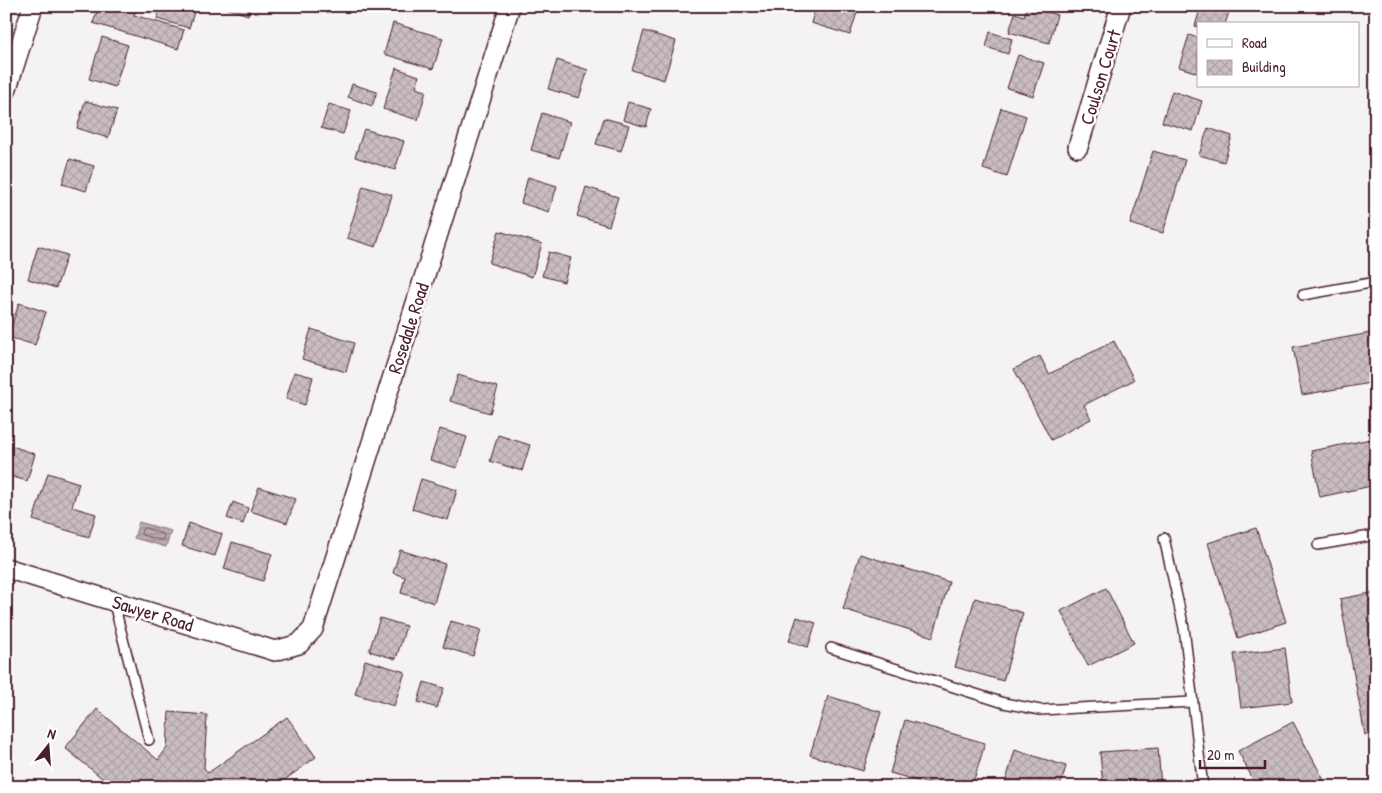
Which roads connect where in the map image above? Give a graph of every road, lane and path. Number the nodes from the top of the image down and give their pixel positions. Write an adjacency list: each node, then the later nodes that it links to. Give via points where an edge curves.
1 (33, 6): 4 (street)
2 (510, 6): 13 (street, Rosedale Road, via 313,629)
3 (1121, 6): 5 (street, Coulson Court)
4 (6, 92)
5 (1078, 147)
6 (1376, 282): 7 (lane)
7 (1303, 295)
8 (1376, 535): 10 (lane)
9 (1164, 538): 15 (lane, via 1184,628)
10 (1318, 545)
11 (6, 568): 12 (street, Sawyer Road)
12 (113, 600): 13 (street, Sawyer Road, via 275,651); 16 (lane)
13 (299, 644)
14 (831, 648): 15 (lane, via 1004,703 1040,710)
15 (1192, 702): 17 (lane)
16 (149, 740)
17 (1203, 787)

